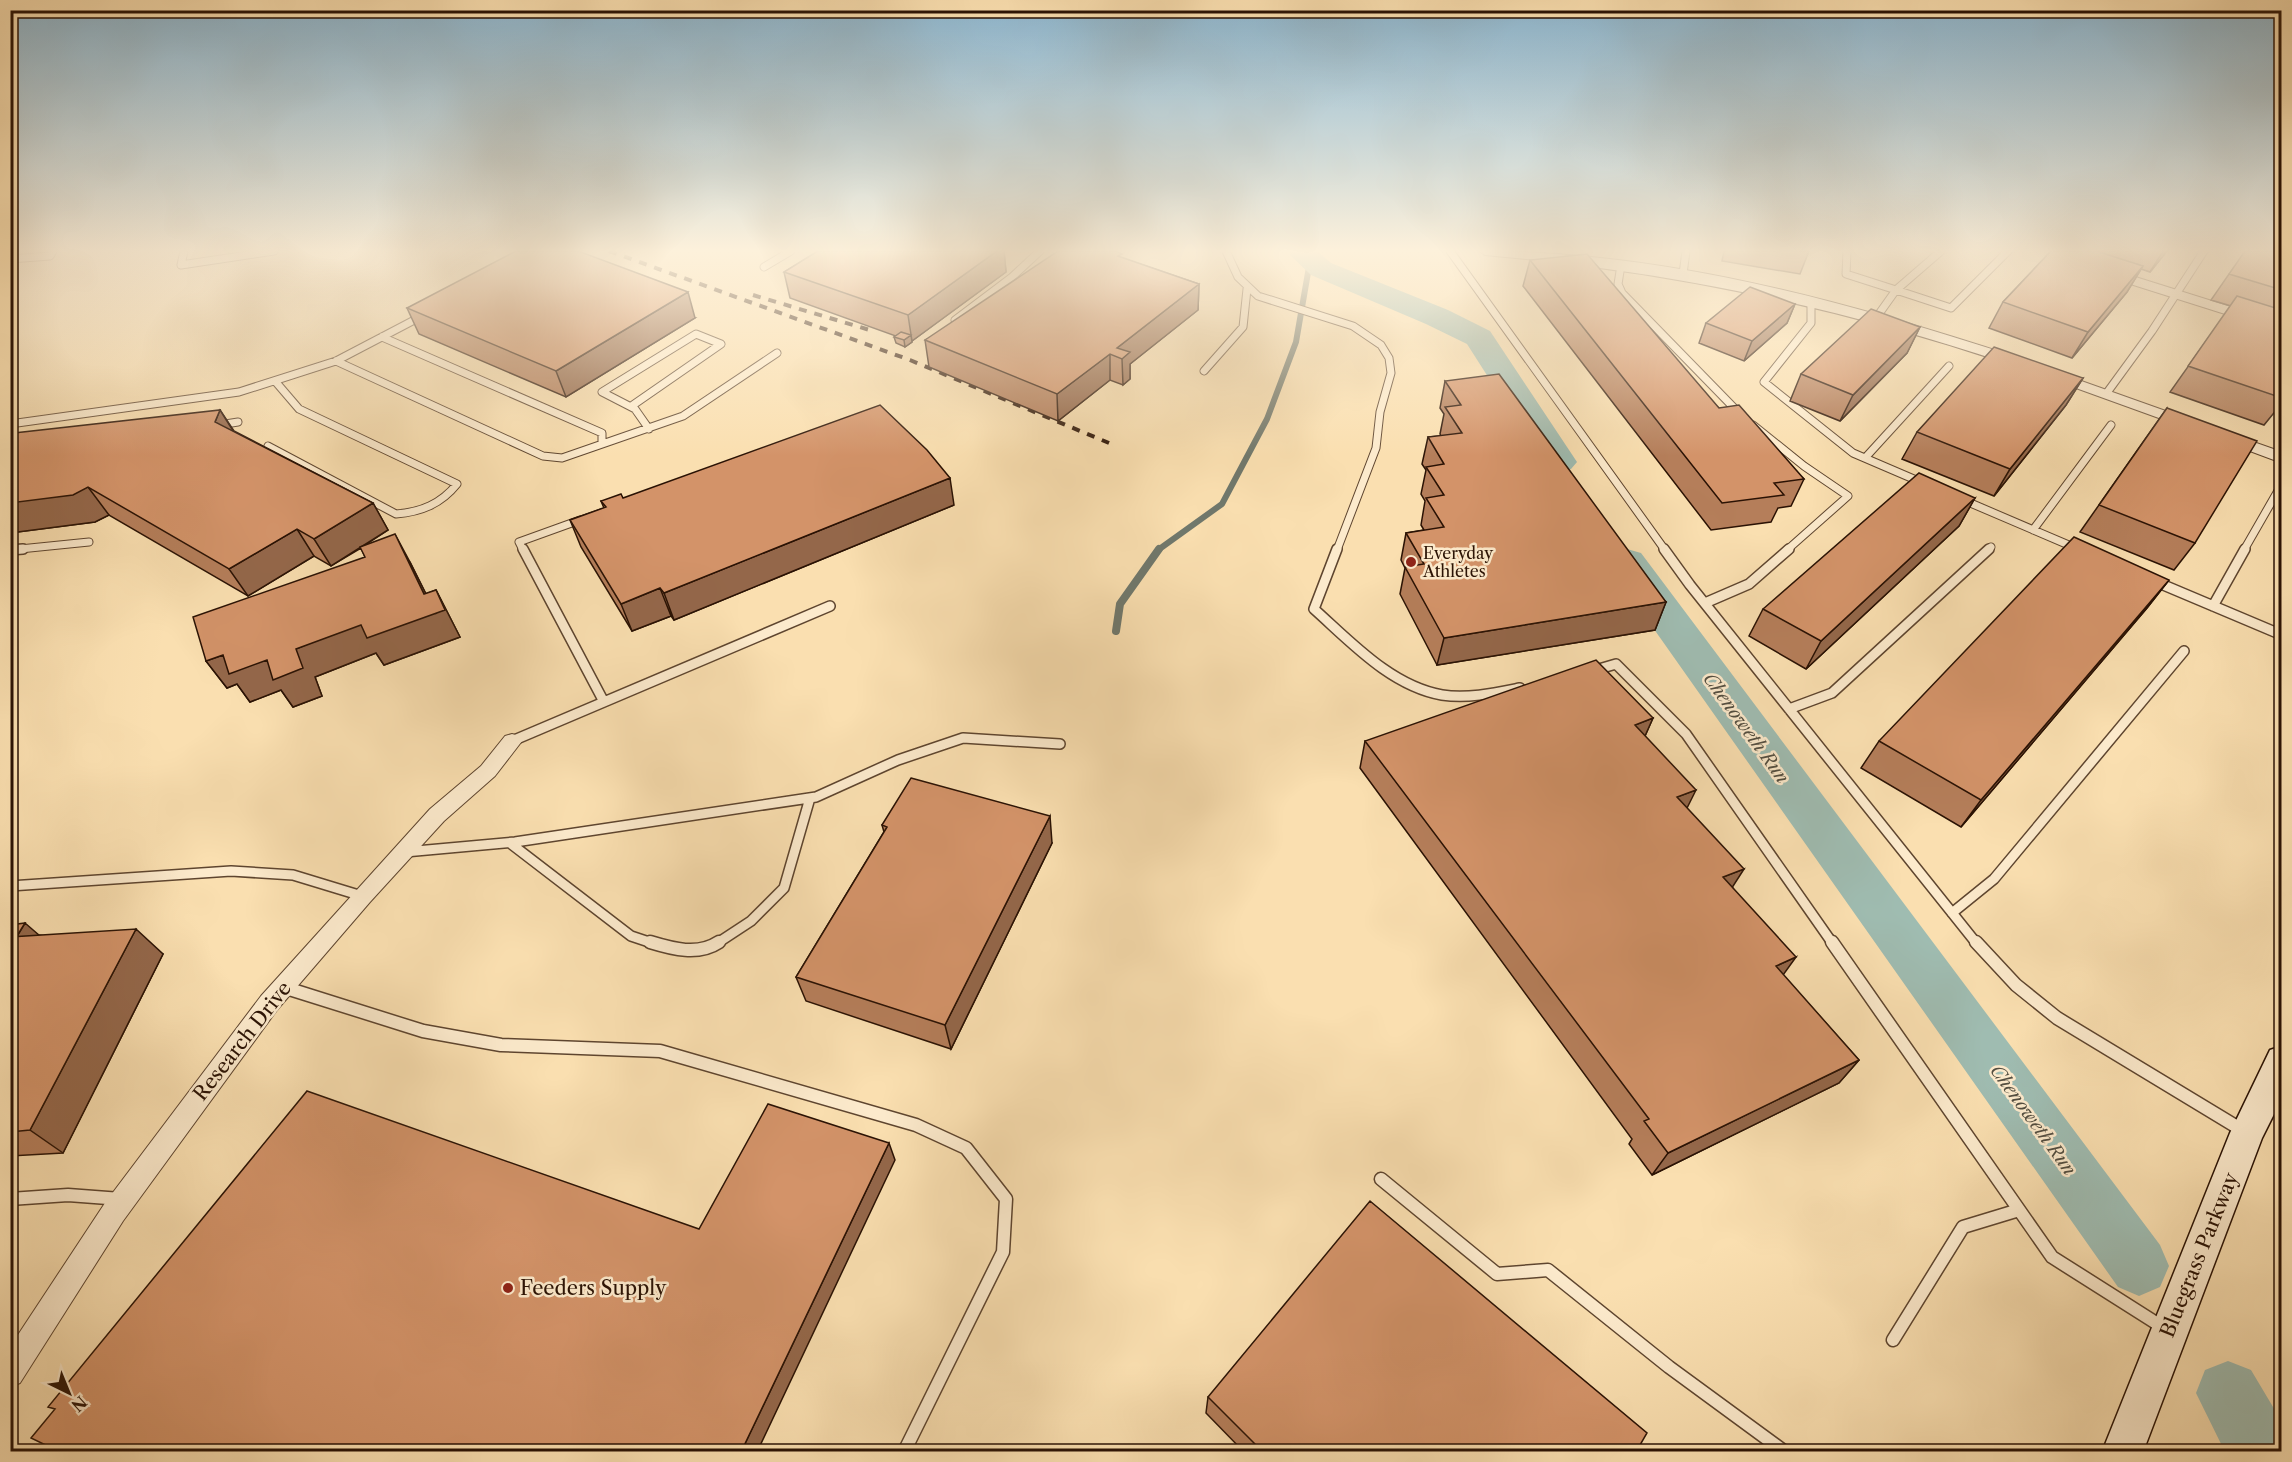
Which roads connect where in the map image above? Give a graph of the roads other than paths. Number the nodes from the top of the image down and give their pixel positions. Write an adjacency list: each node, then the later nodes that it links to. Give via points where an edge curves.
1 (415, 319): 11 (lane)
2 (1244, 319): 15 (lane, via 1243,327)
3 (1331, 319): 44 (lane, via 1353,326 1381,345 1389,358 1391,373 1380,412 1376,448 1314,609 1396,678 1441,695 1492,694)
4 (1499, 319): 38 (lane)
5 (1648, 319): 38 (lane, via 1712,391 1804,466 1848,496 1749,585)
6 (1811, 319): 26 (lane, via 1764,382 1852,453)
7 (1880, 319): 17 (street, via 1956,341)
8 (2159, 319): 17 (lane)
9 (2254, 319): 10 (street)
10 (2282, 328)
11 (382, 337): 13 (lane); 24 (lane, via 602,433)
12 (777, 353): 23 (lane, via 682,416)
13 (336, 361): 16 (lane); 24 (lane, via 543,456 562,458)
14 (1948, 366): 26 (lane)
15 (1204, 370)
16 (275, 381): 20 (lane, via 239,392); 25 (lane, via 299,409 457,484 450,494 418,513 396,514)
17 (2106, 394): 27 (street)
18 (633, 405): 18 (lane, via 662,385 721,344 696,334 602,393); 23 (lane)
19 (237, 422): 21 (lane)
20 (10, 423)
21 (215, 425)
22 (2111, 425): 32 (lane)
23 (649, 429): 24 (lane)
24 (602, 442)
25 (268, 446)
26 (1865, 458): 28 (lane)
27 (2282, 458)
28 (1928, 485)
29 (2279, 489): 40 (lane)
30 (1949, 494): 32 (lane)
31 (586, 518): 45 (lane, via 519,542)
32 (2033, 530): 36 (lane)
33 (89, 542): 35 (lane)
34 (1990, 547): 46 (lane, via 1832,693)
35 (10, 550)
36 (2086, 552)
37 (2149, 579): 40 (lane)
38 (1705, 603): 46 (lane)
39 (830, 606): 45 (lane)
40 (2213, 606): 41 (lane)
41 (2282, 635)
42 (2184, 651): 54 (lane, via 1994,879)
43 (1587, 673): 61 (lane, via 1616,664 1686,734)
44 (1535, 685)
45 (604, 702): 47 (lane)
46 (1789, 708): 54 (lane)
47 (512, 741): 51 (street, Research Drive, via 488,771 437,815)
48 (1060, 744): 49 (lane, via 963,738 898,760)
49 (810, 798): 50 (lane); 50 (lane, via 784,888 751,921 708,949 675,950 630,936)
50 (510, 843): 51 (lane)
51 (402, 853): 53 (street, Research Drive)
52 (10, 886): 53 (lane, via 231,871 293,875)
53 (362, 896): 55 (street, Research Drive)
54 (1952, 913): 57 (lane, via 2016,985 2057,1018)
55 (283, 987): 60 (street, Research Drive); 65 (lane, via 423,1031 490,1043 660,1051 916,1125 966,1148 1006,1199 1003,1252)
56 (2282, 1060): 57 (street, Bluegrass Parkway)
57 (2247, 1133): 62 (street, Bluegrass Parkway)
58 (1381, 1179): 66 (lane, via 1497,1274 1548,1270 1669,1367)
59 (10, 1199): 60 (lane, via 68,1195)
60 (123, 1199): 64 (street, Research Drive)
61 (2019, 1210): 62 (lane, via 2052,1257); 63 (lane, via 1963,1227)
62 (2169, 1331): 67 (street, Bluegrass Parkway)
63 (1893, 1340)
64 (10, 1373)
65 (904, 1452)
66 (1785, 1452)
67 (2122, 1452)

